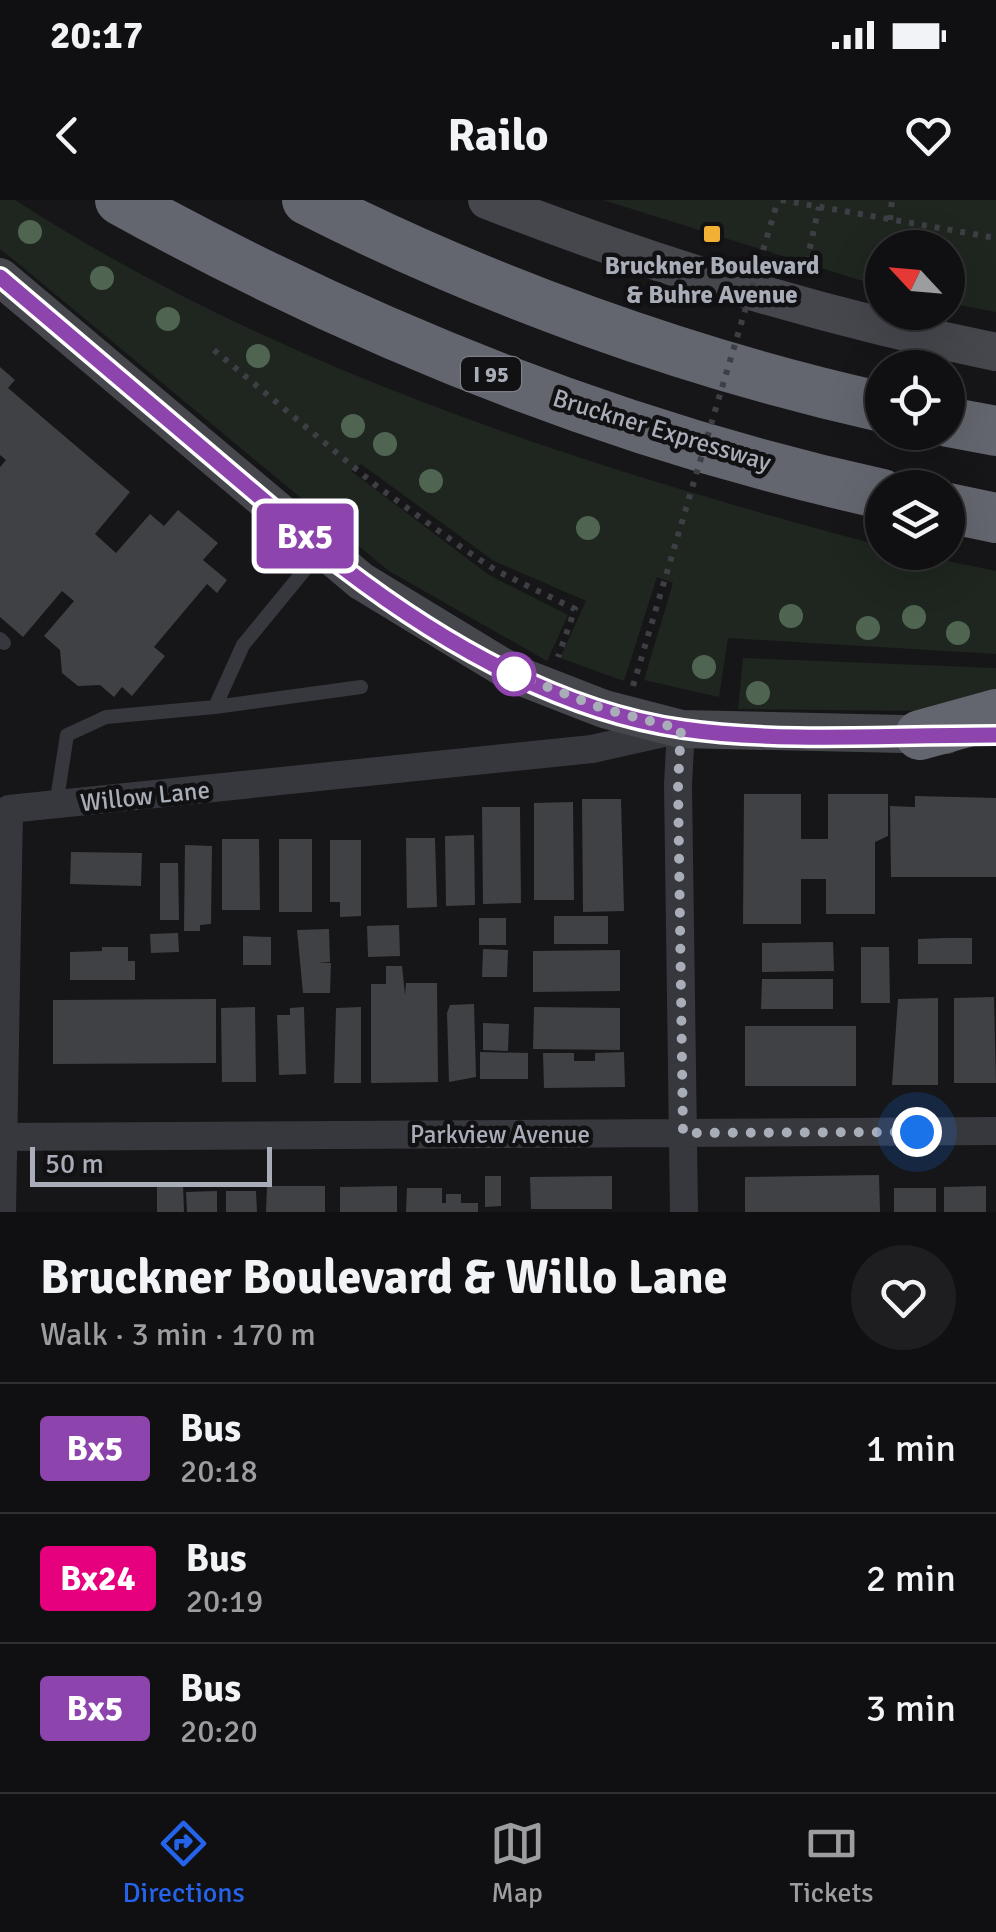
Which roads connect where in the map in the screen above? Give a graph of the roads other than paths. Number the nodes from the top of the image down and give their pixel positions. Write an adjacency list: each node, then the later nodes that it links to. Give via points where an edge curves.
1 (120, 200): 9 (highway, Bruckner Expressway / I 95, via 286,286 492,375 686,441)
2 (307, 200): 6 (highway, via 545,302)
3 (487, 200): 5 (main road, via 621,251 797,304)
4 (2, 283): 12 (main road)
5 (996, 352)
6 (865, 402)
7 (965, 425): 8 (highway)
8 (996, 431)
9 (865, 489)
10 (965, 512): 11 (highway)
11 (996, 518)
12 (322, 550): 14 (lane, via 243,645); 16 (main road, via 400,608 514,674 604,709)
13 (361, 687): 14 (lane)
14 (215, 707): 19 (lane, via 106,717 67,735)
15 (996, 714): 17 (highway)
16 (681, 729): 17 (main road); 19 (street, Willow Lane, via 592,749); 21 (street)
17 (920, 735): 18 (main road)
18 (996, 735)
19 (56, 805): 22 (street, Willow Lane, via 9,808)
20 (996, 1131): 21 (street, Parkview Avenue)
21 (683, 1133): 22 (street, Parkview Avenue); 24 (street)
22 (4, 1137): 23 (street, Willow Lane)
23 (2, 1212)
24 (684, 1212)

